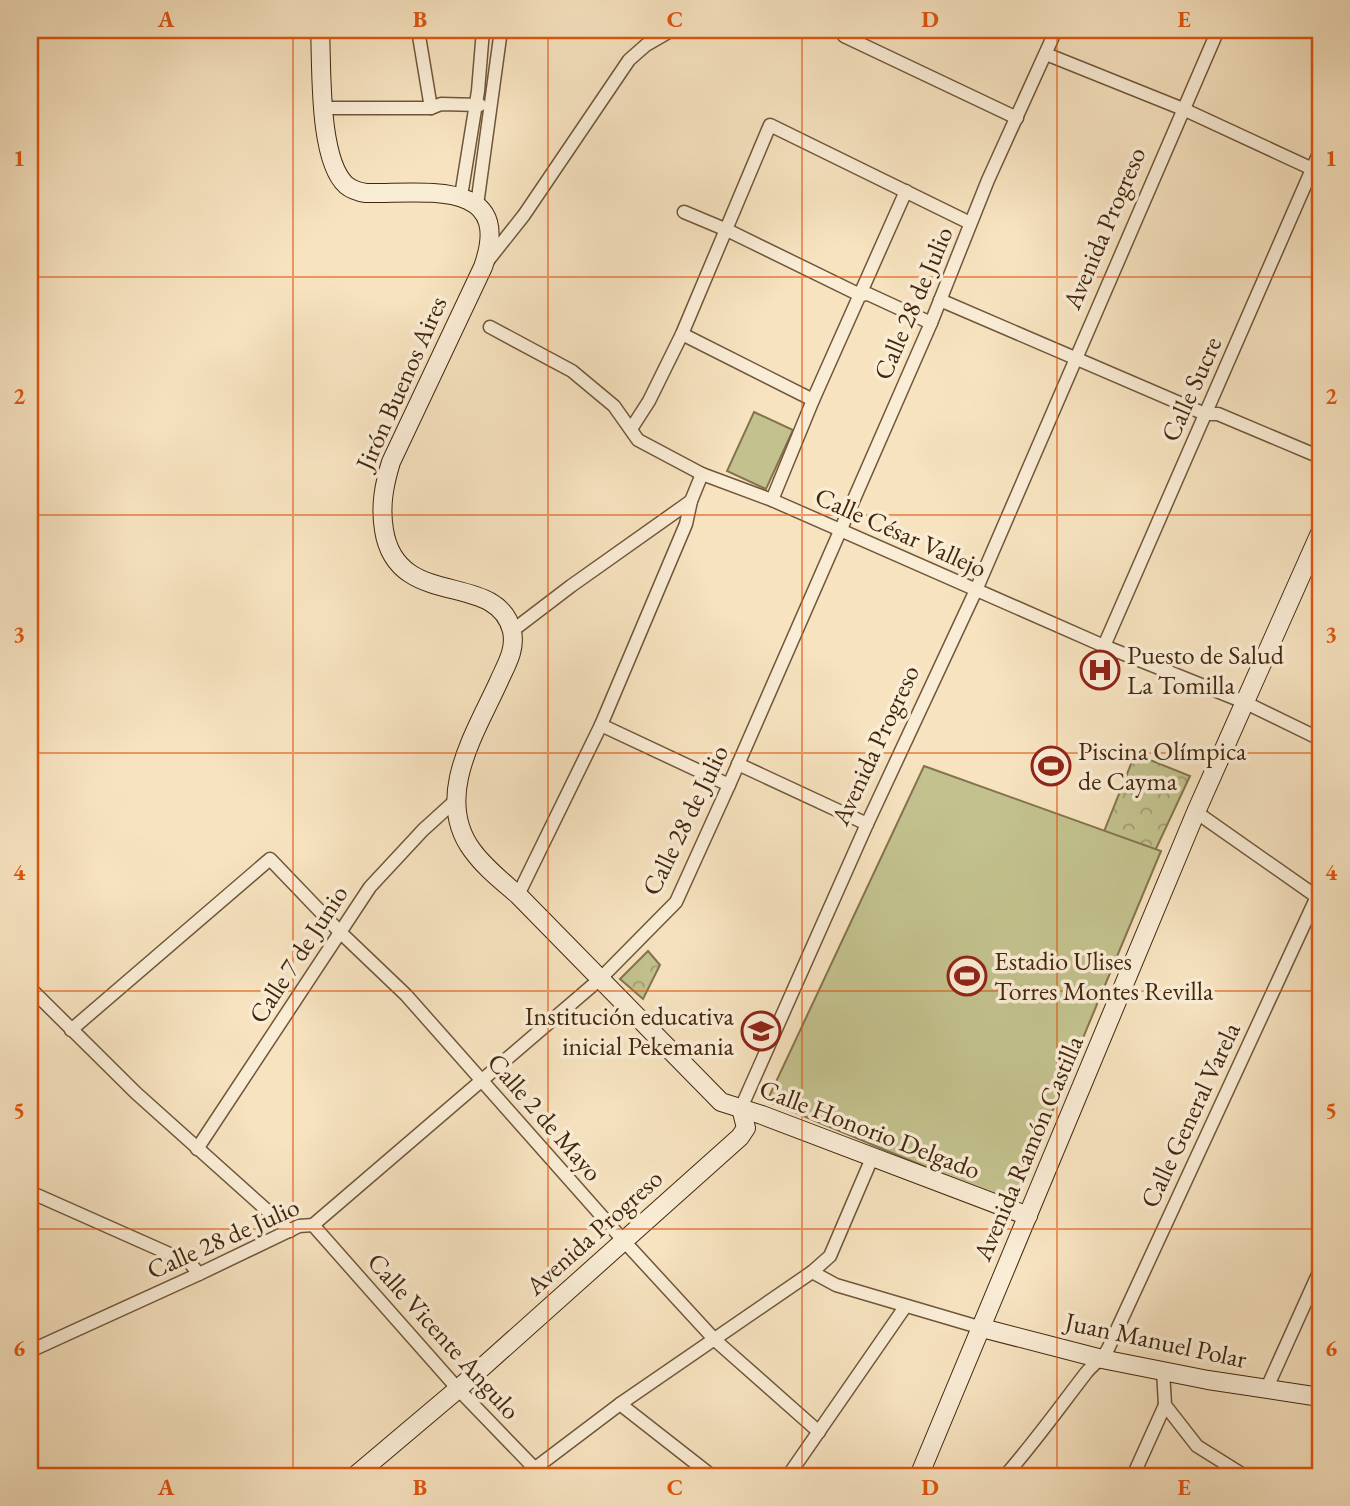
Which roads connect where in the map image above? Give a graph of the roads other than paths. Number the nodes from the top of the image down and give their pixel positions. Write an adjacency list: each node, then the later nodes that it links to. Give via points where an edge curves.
1 (320, 30): 12 (street)
2 (418, 30): 13 (street)
3 (483, 30): 10 (street)
4 (501, 30): 11 (street)
5 (671, 30): 23 (street, via 629,60 524,215)
6 (1056, 30): 9 (street, Calle 28 de Julio)
7 (1218, 30): 14 (street, Avenida Progreso)
8 (844, 36): 15 (street)
9 (1046, 54): 14 (street); 15 (street, Calle 28 de Julio)
10 (474, 105): 11 (street); 13 (street); 19 (street)
11 (490, 107): 19 (street)
12 (323, 108): 13 (street); 19 (street, via 332,158 339,176 352,189)
13 (431, 108)
14 (1184, 109): 17 (street); 29 (street, Avenida Progreso)
15 (1017, 118): 21 (street, Calle 28 de Julio)
16 (1320, 151): 17 (street, Calle Sucre)
17 (1316, 171): 31 (street, Calle Sucre)
18 (906, 191): 21 (street); 22 (street, via 770,125); 24 (street)
19 (469, 200): 23 (street, Jirón Buenos Aires, via 488,222 491,236)
20 (684, 212): 22 (street)
21 (970, 223): 25 (street, Calle 28 de Julio)
22 (727, 230): 24 (street); 28 (street)
23 (482, 267): 40 (street, Jirón Buenos Aires, via 391,462 382,514 390,551 405,572 488,601 502,612)
24 (860, 295): 26 (street, via 868,294); 30 (street)
25 (940, 300): 26 (street, Calle 28 de Julio); 29 (street)
26 (931, 323): 37 (street, Calle 28 de Julio)
27 (490, 327): 32 (street, Calle César Vallejo, via 572,371 614,406)
28 (682, 334): 30 (street); 32 (street)
29 (1078, 358): 31 (street); 39 (street, Avenida Progreso)
30 (813, 400): 35 (street)
31 (1205, 414): 33 (street, via 1218,414); 41 (street, Calle Sucre)
32 (631, 429): 34 (street, Calle César Vallejo, via 638,440)
33 (1320, 457)
34 (702, 474): 35 (street, Calle César Vallejo); 36 (street)
35 (772, 500): 37 (street, Calle César Vallejo)
36 (691, 501): 40 (street); 43 (street, via 686,524)
37 (840, 530): 39 (street, Calle César Vallejo); 45 (street, Calle 28 de Julio)
38 (1320, 533): 42 (street, Avenida Ramón Castilla)
39 (976, 590): 41 (street, Calle César Vallejo); 49 (street, Avenida Progreso)
40 (512, 631): 47 (street, via 513,650 468,750)
41 (1104, 646): 42 (street, Calle César Vallejo)
42 (1244, 702): 44 (street, Calle César Vallejo); 48 (street, Avenida Ramón Castilla)
43 (601, 725): 46 (street); 50 (street)
44 (1320, 738)
45 (738, 764): 46 (street, Calle 28 de Julio); 49 (street)
46 (729, 785): 53 (street, Calle 28 de Julio, via 676,902)
47 (457, 800): 50 (street, Calle Honorio Delgado, via 466,841); 52 (street, Calle 7 de Junio, via 370,887)
48 (1196, 812): 51 (street); 61 (street, Avenida Ramón Castilla)
49 (867, 824): 57 (street, Avenida Progreso)
50 (518, 895): 53 (street, Calle Honorio Delgado)
51 (1319, 895): 72 (street, Calle General Varela)
52 (340, 932): 55 (street, Calle 2 de Mayo, via 270,859); 56 (street, Calle 2 de Mayo, via 406,995); 58 (street, Calle 7 de Junio)
53 (600, 979): 56 (street, Calle 28 de Julio); 57 (street, Calle Honorio Delgado, via 715,1097)
54 (33, 990): 55 (street)
55 (71, 1030): 58 (street)
56 (482, 1079): 62 (street, Calle 28 de Julio); 64 (street, Calle 2 de Mayo)
57 (741, 1108): 59 (street, Calle Honorio Delgado); 64 (street, Avenida Progreso, via 744,1133)
58 (197, 1149): 63 (street)
59 (872, 1158): 61 (street, Calle Honorio Delgado); 66 (street, via 830,1256)
60 (30, 1192): 67 (street, via 190,1264)
61 (1028, 1216): 69 (street, Avenida Ramón Castilla)
62 (313, 1224): 63 (street, Calle 28 de Julio); 74 (street, Calle Vicente Angulo)
63 (290, 1231): 67 (street, Calle 28 de Julio)
64 (623, 1240): 70 (street, Calle 2 de Mayo); 74 (street, Avenida Progreso)
65 (1320, 1270): 75 (street)
66 (812, 1272): 68 (street, via 835,1285); 70 (street)
67 (200, 1274): 71 (street, Calle 28 de Julio)
68 (905, 1307): 69 (street); 79 (street)
69 (982, 1328): 72 (street, Juan Manuel Polar); 84 (street, Avenida Ramón Castilla)
70 (715, 1340): 77 (street); 79 (street, Calle 2 de Mayo)
71 (30, 1351)
72 (1102, 1359): 73 (street, Juan Manuel Polar); 85 (street, Calle General Varela, via 1089,1369)
73 (1163, 1370): 75 (street, Juan Manuel Polar); 78 (street)
74 (458, 1389): 80 (street, Calle Vicente Angulo); 81 (street, Avenida Progreso)
75 (1266, 1390): 76 (street, Juan Manuel Polar)
76 (1320, 1397)
77 (620, 1404): 80 (street); 82 (street)
78 (1165, 1405): 86 (street); 87 (street, via 1197,1446)
79 (819, 1432): 83 (street)
80 (538, 1473)
81 (355, 1476)
82 (712, 1476)
83 (788, 1476)
84 (919, 1476)
85 (1005, 1476)
86 (1133, 1476)
87 (1245, 1476)

